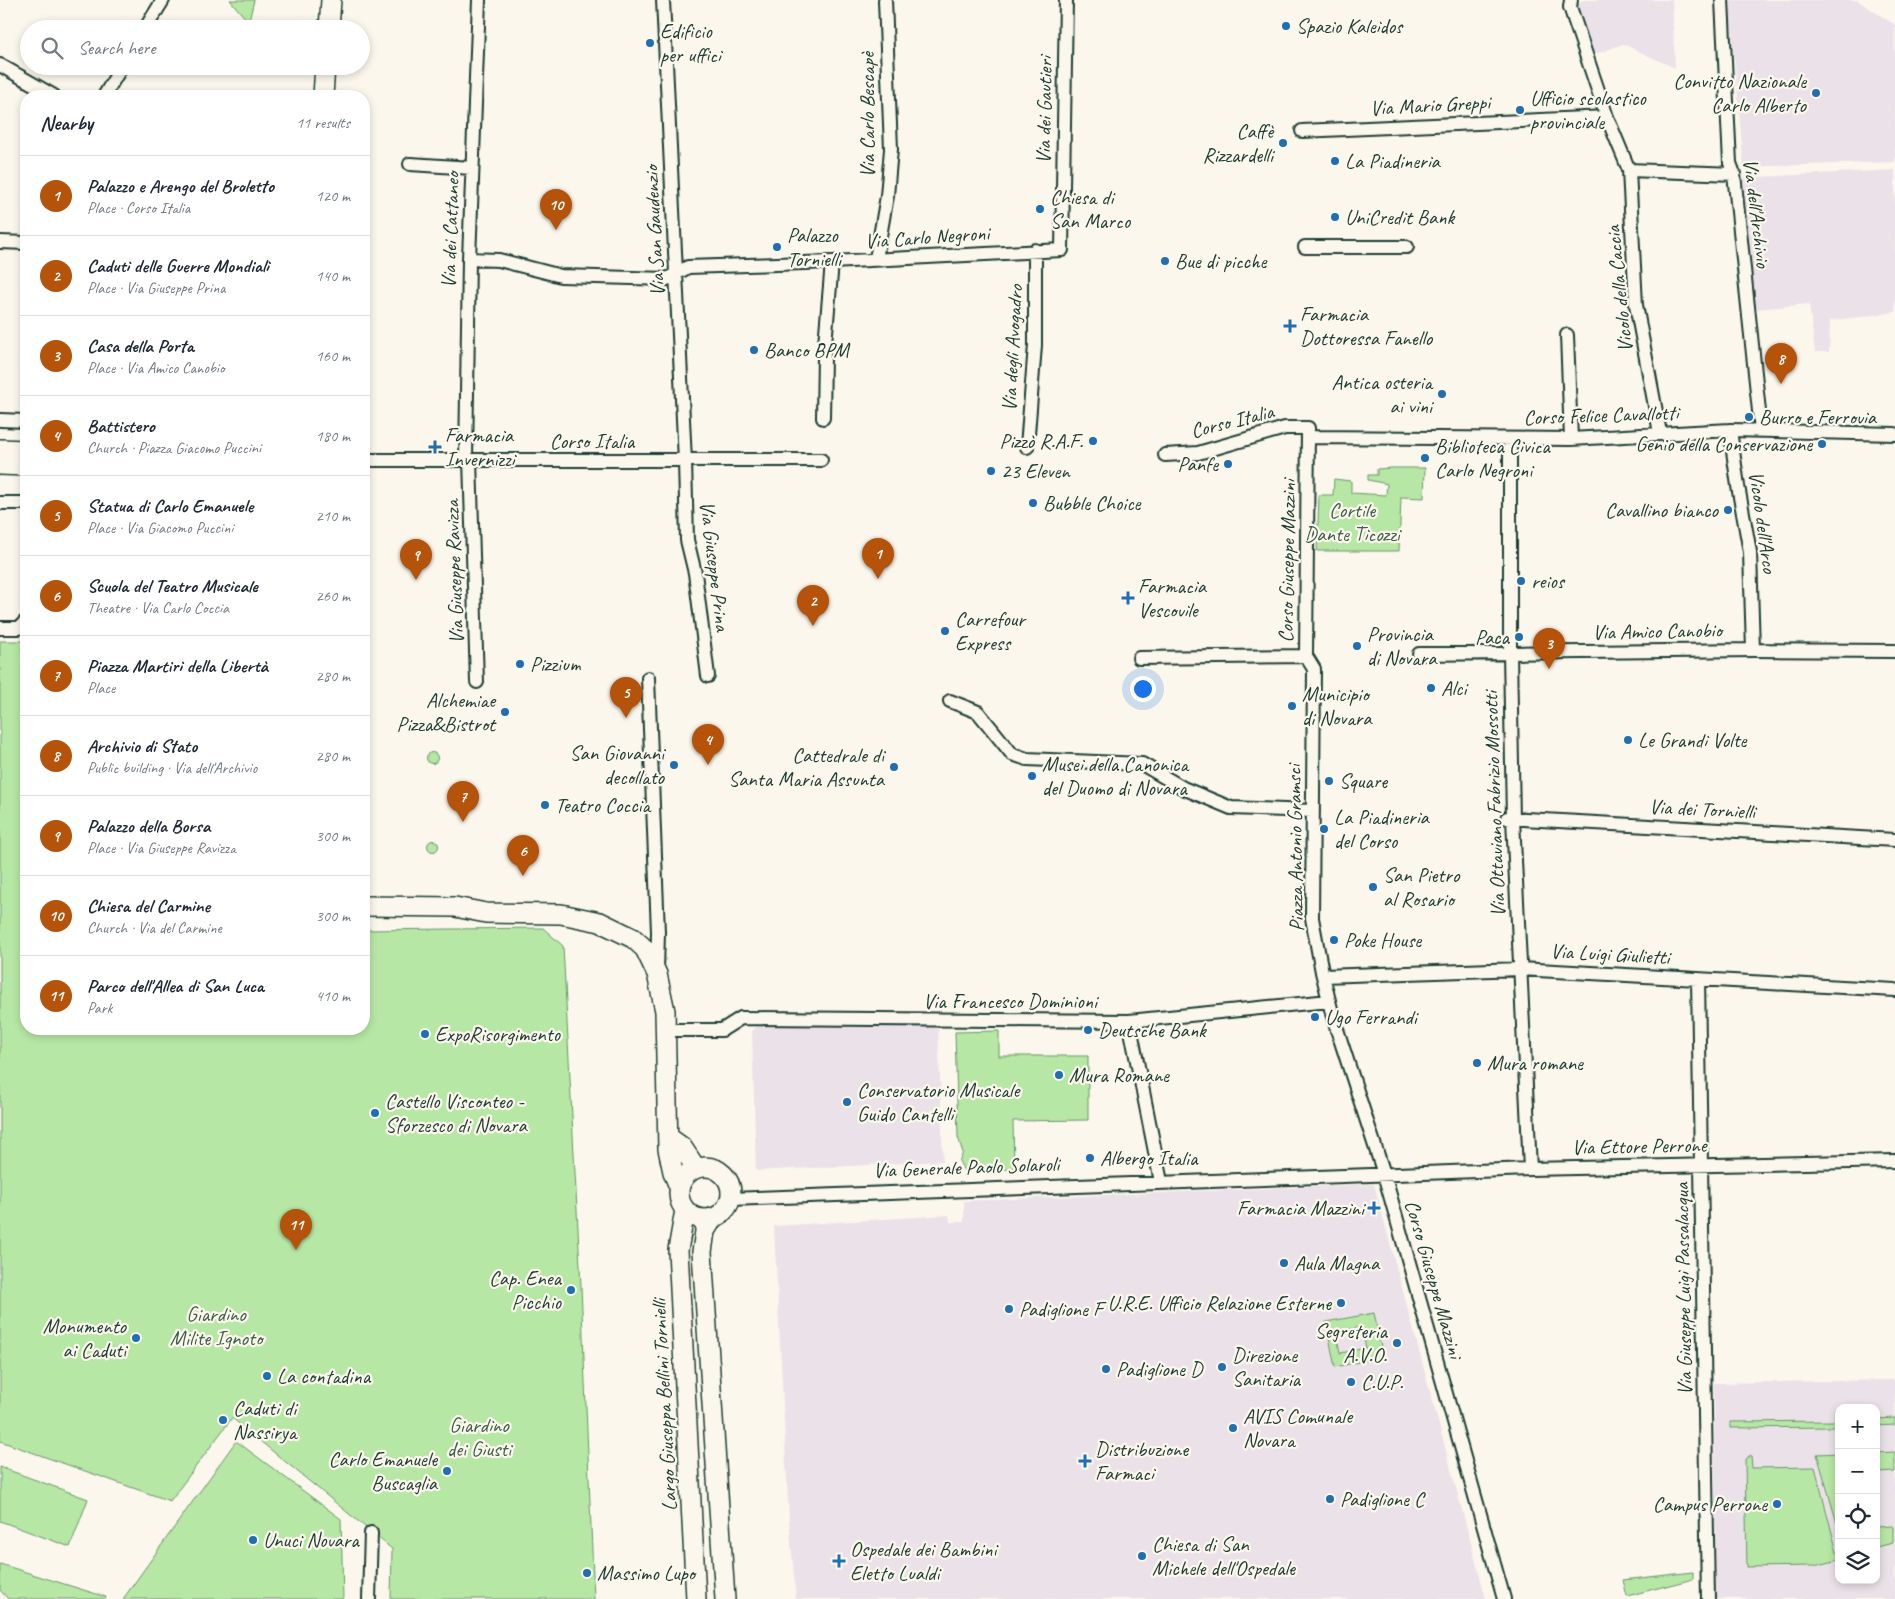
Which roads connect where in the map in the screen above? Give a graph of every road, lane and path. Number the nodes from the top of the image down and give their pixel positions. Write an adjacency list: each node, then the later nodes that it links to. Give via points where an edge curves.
1 (163, 0): 9 (street)
2 (331, 0): 10 (street)
3 (479, 0): 20 (street, Via dei Cattaneo)
4 (663, 0): 32 (street, Via San Gaudenzio)
5 (884, 0): 30 (street, Via Carlo Bescapè, via 891,149)
6 (1066, 0): 28 (street, Via dei Gautieri)
7 (1571, 0): 17 (street, via 1570,7)
8 (1722, 0): 22 (street, Via dell'Archivio, via 1730,163)
9 (151, 20)
10 (330, 20)
11 (0, 65): 14 (street)
12 (117, 75): 15 (street)
13 (324, 75): 16 (street)
14 (44, 90)
15 (108, 90)
16 (323, 90)
17 (1607, 117): 18 (street, Via Mario Greppi); 21 (street)
18 (1302, 131)
19 (410, 164): 20 (street)
20 (472, 168): 29 (street, Via dei Cattaneo)
21 (1629, 170): 22 (street); 40 (street, Vicolo della Caccia, via 1636,305)
22 (1734, 174): 38 (street, Via dell'Archivio)
23 (0, 242): 24 (street)
24 (20, 243)
25 (1305, 247): 26 (street)
26 (1407, 247)
27 (1035, 250): 28 (street, Via Carlo Negroni); 30 (street, Via Carlo Negroni); 44 (street, Via degli Avogadro, via 1036,345)
28 (1062, 250)
29 (469, 259): 32 (street, Via Carlo Negroni, via 500,260 561,276 667,280); 49 (street, Via dei Cattaneo)
30 (876, 259): 31 (street, Via Carlo Negroni)
31 (832, 262): 32 (street, Via Carlo Negroni, via 688,267); 34 (street, via 824,356)
32 (676, 275): 51 (street, Via San Gaudenzio)
33 (1567, 335): 43 (street)
34 (823, 418)
35 (0, 420): 36 (street)
36 (20, 421)
37 (1730, 430): 38 (street, Corso Felice Cavallotti); 40 (street, Corso Felice Cavallotti); 58 (street, Vicolo dell'Arco, via 1750,552)
38 (1762, 430): 41 (street, Corso Felice Cavallotti)
39 (1308, 432): 42 (street, Corso Felice Cavallotti); 47 (street, Corso Italia, via 1285,428 1198,453); 62 (street, Corso Giuseppe Mazzini)
40 (1660, 432): 43 (street, Corso Felice Cavallotti)
41 (1895, 434)
42 (1510, 439): 43 (street, Corso Felice Cavallotti); 60 (street, Via Ottaviano Fabrizio Mossotti)
43 (1571, 439)
44 (1026, 447)
45 (0, 449): 46 (street)
46 (20, 450)
47 (1165, 455)
48 (370, 460): 49 (street, Corso Italia)
49 (468, 460): 51 (street, Corso Italia); 66 (street, Via Giuseppe Ravizza)
50 (821, 460): 51 (street, Corso Italia)
51 (686, 461): 64 (street, Via Giuseppe Prina, via 687,540 695,573)
52 (0, 465): 53 (street)
53 (20, 466)
54 (0, 503): 55 (street)
55 (20, 503)
56 (20, 625): 57 (street)
57 (0, 628)
58 (1753, 650): 59 (street, Via Amico Canobio); 60 (street, Via Amico Canobio)
59 (1895, 651)
60 (1510, 653): 61 (street, Via Amico Canobio); 70 (street, Via Ottaviano Fabrizio Mossotti)
61 (1419, 654)
62 (1306, 656): 63 (street); 68 (street, Corso Giuseppe Mazzini, via 1314,670)
63 (1139, 658)
64 (708, 676)
65 (648, 678): 74 (street)
66 (477, 682)
67 (950, 701): 69 (street, via 978,712 1012,754 1027,759 1142,764 1183,788 1231,808)
68 (1313, 752): 69 (street, Piazza Antonio Gramsci)
69 (1313, 811): 75 (street, Piazza Antonio Gramsci, via 1312,918)
70 (1510, 818): 71 (street, Via dei Tornielli); 73 (street, Via Ottaviano Fabrizio Mossotti)
71 (1895, 840)
72 (370, 906): 74 (street, via 455,907 486,913 561,914 600,922 618,929 646,949)
73 (1520, 969): 75 (street, Via Luigi Giulietti); 76 (street, Via Luigi Giulietti); 85 (street, Via Ottaviano Fabrizio Mossotti)
74 (657, 974): 80 (street)
75 (1323, 974): 78 (street, Corso Giuseppe Mazzini)
76 (1698, 979): 77 (street, Via Luigi Giulietti); 83 (street, Via Giuseppe Luigi Passalacqua)
77 (1895, 990)
78 (1329, 1001): 79 (street, Via Francesco Dominioni); 86 (street, Corso Giuseppe Mazzini)
79 (1129, 1021): 80 (street, Via Francesco Dominioni, via 741,1018 722,1030); 87 (street)
80 (666, 1030): 81 (street)
81 (668, 1137): 84 (street, via 682,1146); 88 (street, via 669,1157)
82 (1895, 1161): 83 (street, Via Ettore Perrone)
83 (1700, 1165): 85 (street, Via Ettore Perrone); 97 (street, Via Giuseppe Luigi Passalacqua)
84 (696, 1168): 88 (street, via 682,1178); 89 (street, via 710,1167 722,1173 730,1185)
85 (1530, 1169): 86 (street, Via Ettore Perrone)
86 (1384, 1174): 87 (street, Via Generale Paolo Solaroli); 96 (street, Corso Giuseppe Mazzini)
87 (1161, 1182): 89 (street, Via Generale Paolo Solaroli)
88 (679, 1187): 90 (street, via 680,1203)
89 (731, 1199): 91 (street, via 727,1207)
90 (685, 1210): 91 (street, via 698,1218); 94 (street, Largo Giuseppa Bellini Tornielli, via 678,1250)
91 (713, 1218): 95 (street, via 705,1231 702,1252)
92 (371, 1534): 93 (street)
93 (368, 1599)
94 (696, 1599)
95 (725, 1599)
96 (1504, 1599)
97 (1708, 1599)

